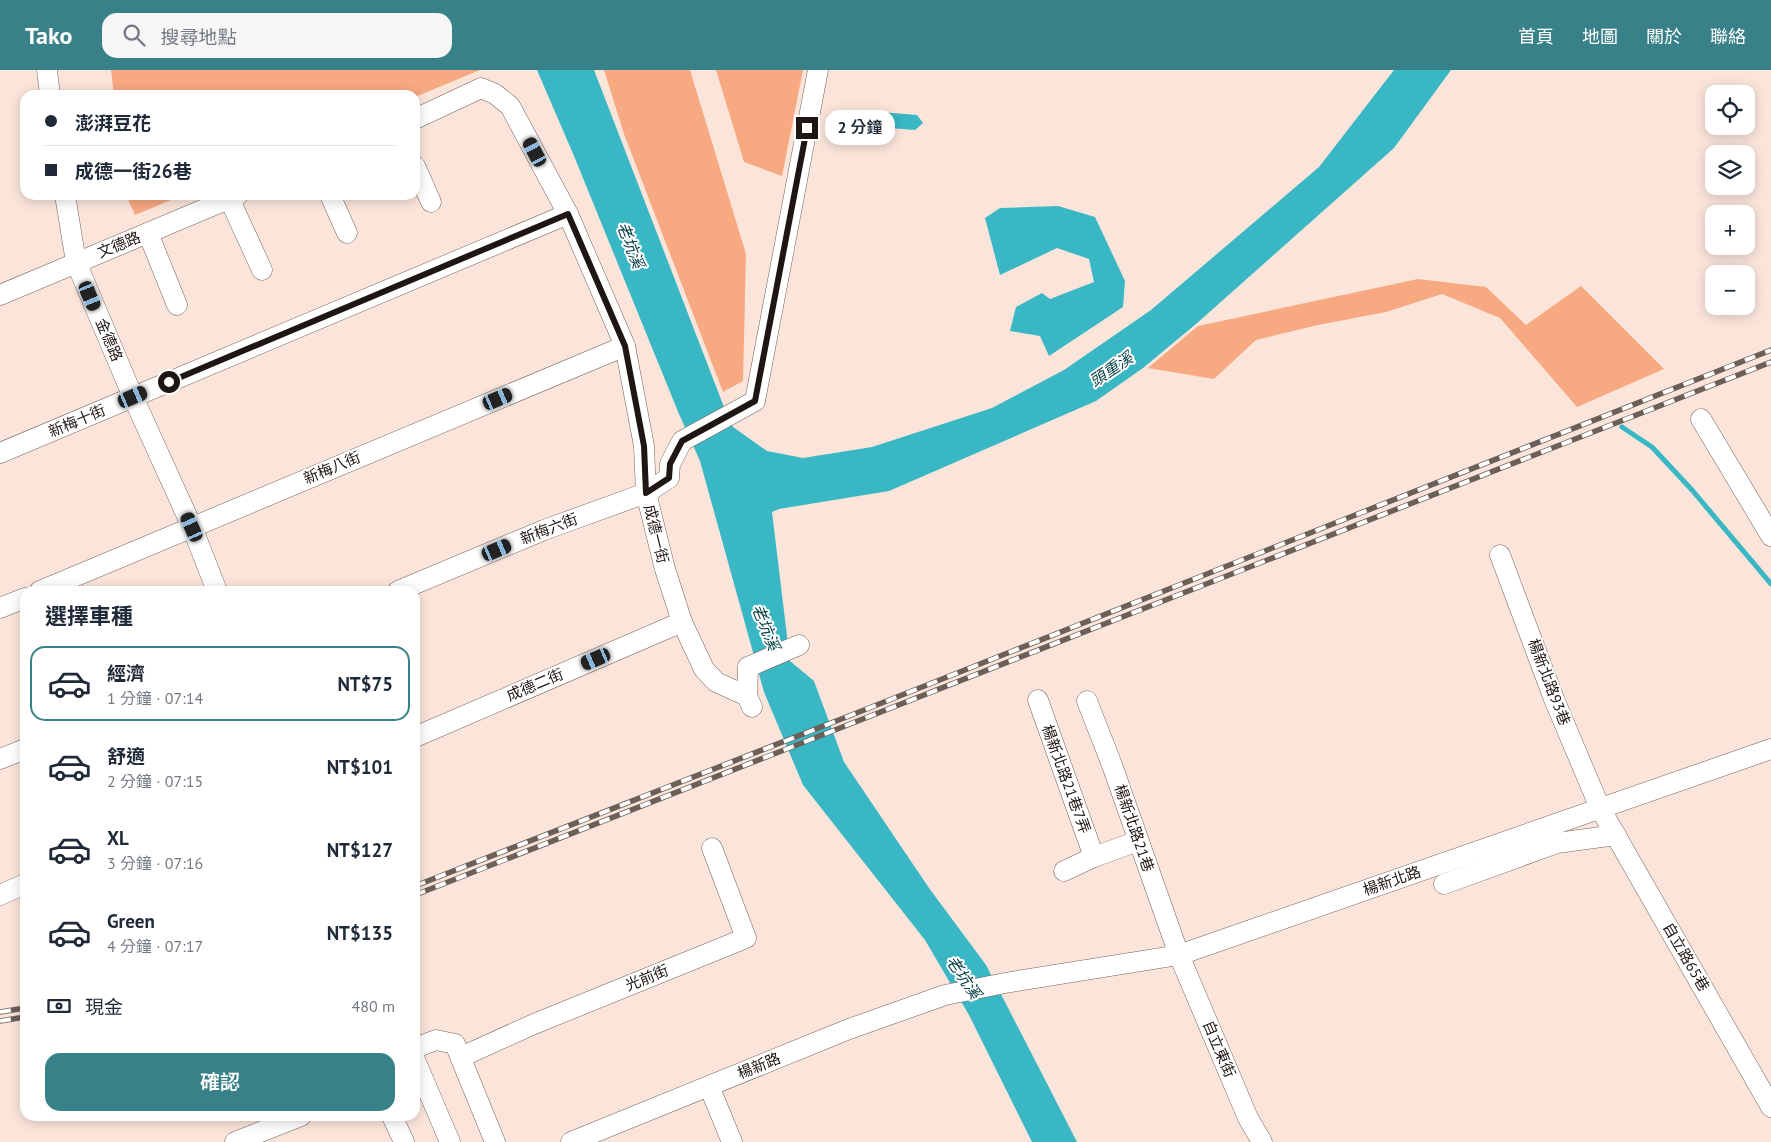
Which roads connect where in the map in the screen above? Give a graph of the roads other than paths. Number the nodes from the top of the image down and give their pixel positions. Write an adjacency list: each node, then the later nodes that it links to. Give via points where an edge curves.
1 (47, 70): 3 (street)
2 (818, 70): 22 (street, 新梅六街, via 755,401 682,441 670,464 669,478)
3 (49, 90)
4 (420, 117): 11 (street, 成德一街, via 481,88 495,94 510,106)
5 (420, 177): 10 (street)
6 (66, 200): 14 (street, 金德路)
7 (227, 200): 12 (street, 文德路)
8 (235, 200): 15 (street)
9 (332, 200): 13 (street)
10 (431, 202)
11 (568, 214): 18 (street, 成德一街); 19 (street, 新梅十街)
12 (148, 233): 14 (street, 文德路); 17 (street)
13 (348, 233)
14 (76, 262): 16 (street, 文德路); 19 (street, 金德路)
15 (262, 270)
16 (0, 295)
17 (177, 305)
18 (625, 346): 22 (street, 成德一街, via 644,446); 23 (street, 新梅八街)
19 (133, 397): 21 (street, 新梅十街); 23 (street, 金德路)
20 (1701, 420): 24 (street)
21 (0, 453)
22 (646, 493): 28 (street, 新梅六街, via 544,530); 31 (street, 成德一街, via 664,569)
23 (192, 527): 26 (street, 新梅八街); 27 (street, 金德路)
24 (1771, 536)
25 (1500, 555): 39 (street, 楊新北路93巷, via 1554,699)
26 (52, 586)
27 (215, 586)
28 (410, 586)
29 (20, 600): 30 (street)
30 (0, 608)
31 (682, 622): 32 (street, 成德一街, via 704,669 716,682 750,701 748,667); 35 (street, 成德二街)
32 (799, 646)
33 (1038, 700): 43 (street, 楊新北路21巷7弄)
34 (1087, 701): 41 (street, 楊新北路21巷)
35 (420, 735)
36 (1771, 749): 39 (street, 楊新北路)
37 (20, 751): 38 (street)
38 (0, 759)
39 (1600, 808): 40 (street, 自立路65巷); 48 (street, 楊新北路)
40 (1616, 835): 45 (street, via 1557,843); 54 (street, 自立路65巷)
41 (1138, 841): 43 (street); 48 (street, 楊新北路21巷)
42 (712, 848): 51 (street, 光前街, via 746,938)
43 (1094, 857): 44 (street)
44 (1064, 871)
45 (1444, 884)
46 (20, 886): 47 (street)
47 (0, 895)
48 (1179, 955): 49 (street, 楊新北路); 63 (street, 自立東街, via 1248,1118)
49 (1005, 983): 53 (street, 楊新路, via 950,993 849,1029)
50 (420, 1046): 51 (street, via 436,1040 455,1044)
51 (460, 1057): 60 (street)
52 (420, 1072): 59 (street)
53 (709, 1086): 61 (street, 楊新路); 62 (street)
54 (1771, 1107)
55 (288, 1121): 57 (street)
56 (394, 1121): 58 (street)
57 (235, 1142)
58 (404, 1142)
59 (450, 1142)
60 (495, 1142)
61 (571, 1142)
62 (732, 1142)
63 (1262, 1142)

